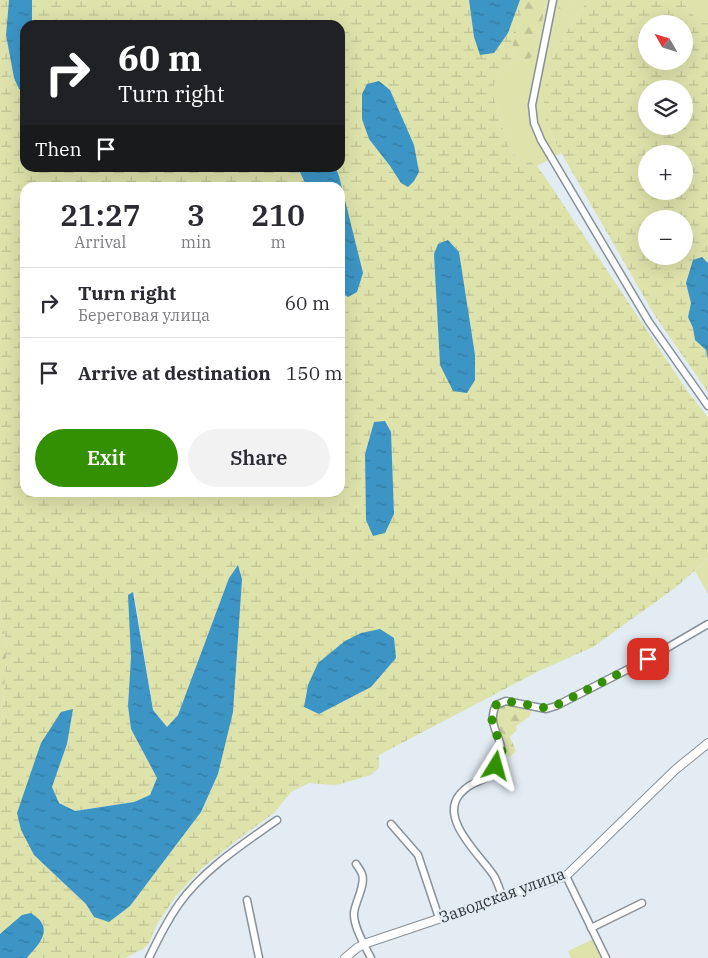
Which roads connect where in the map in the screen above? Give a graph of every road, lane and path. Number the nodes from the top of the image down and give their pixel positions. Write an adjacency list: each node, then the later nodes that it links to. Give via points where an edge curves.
1 (553, 0): 2 (street, via 532,105 534,123 649,322)
2 (708, 406)
3 (708, 624): 9 (street, via 556,706 546,708 506,701 495,707 492,720 502,751 500,759 487,778 470,785 454,804 460,830 495,877)
4 (708, 743): 8 (street, Заводская улица, via 675,770)
5 (277, 820): 15 (street, via 203,877 180,903)
6 (391, 824): 12 (street, via 418,855)
7 (356, 864): 14 (street, via 363,878 354,922)
8 (566, 876): 9 (street, Заводская улица); 13 (street)
9 (503, 898): 12 (street, Заводская улица)
10 (247, 900): 16 (street)
11 (642, 903): 13 (street)
12 (440, 918): 14 (street, Заводская улица)
13 (591, 928): 19 (street)
14 (364, 944): 17 (street, Заводская улица); 18 (street)
15 (150, 958)
16 (259, 958)
17 (345, 958)
18 (371, 958)
19 (606, 958)

